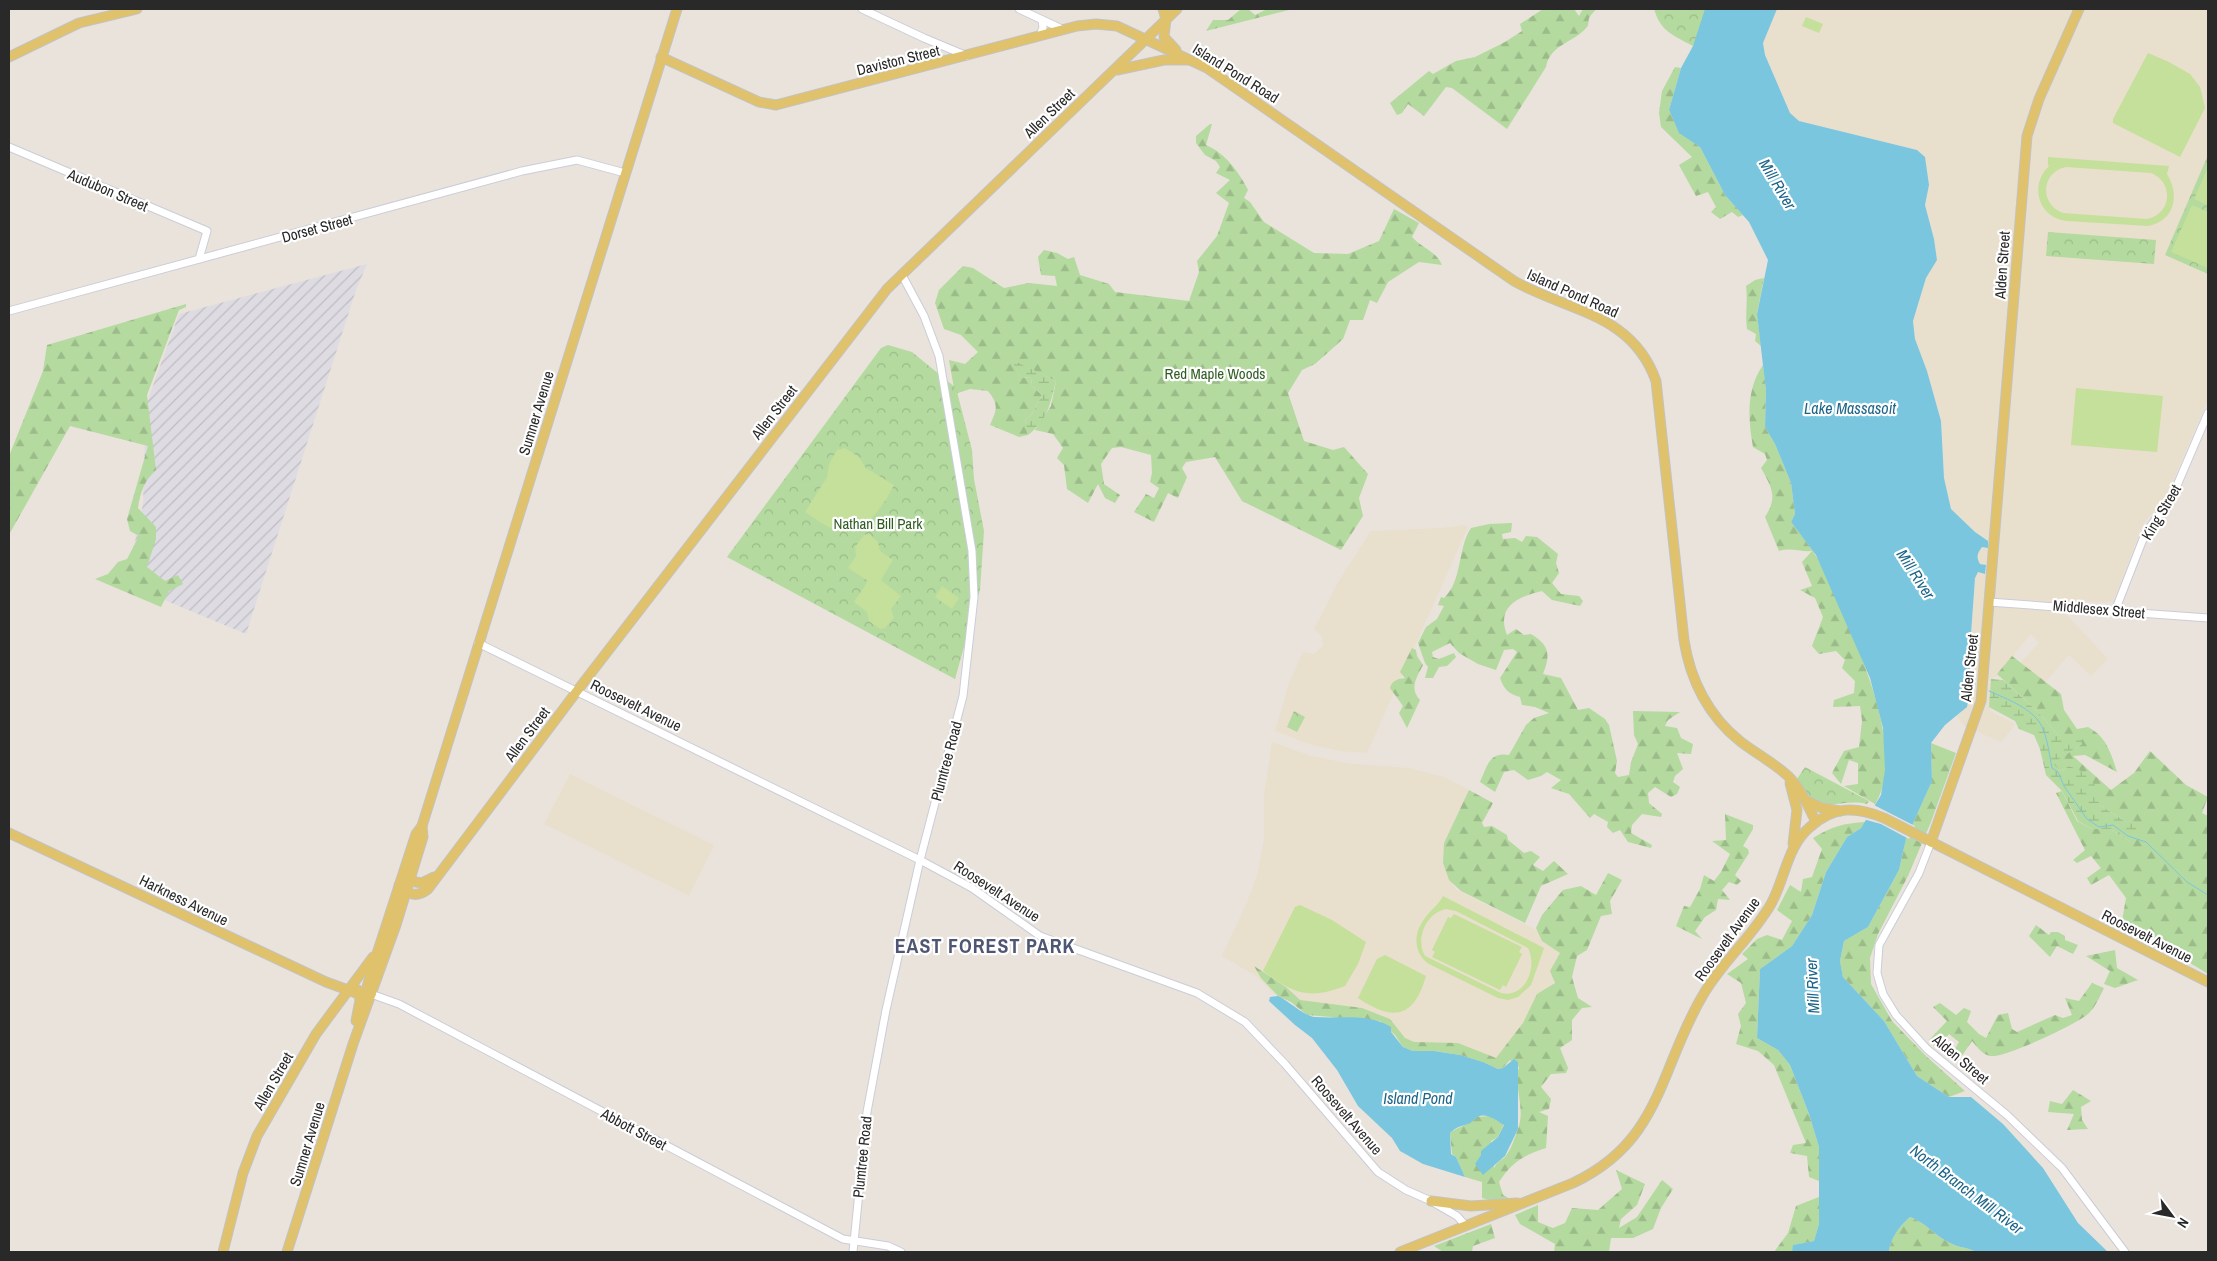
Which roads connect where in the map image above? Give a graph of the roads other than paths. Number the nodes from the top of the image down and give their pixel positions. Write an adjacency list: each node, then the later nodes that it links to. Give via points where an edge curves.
1 (137, 9): 15 (main road, via 79,23)
2 (677, 9): 16 (main road, Sumner Avenue)
3 (862, 9): 13 (street)
4 (1019, 9): 9 (street)
5 (1163, 9): 8 (main road)
6 (1177, 9): 8 (main road, Allen Street)
7 (2079, 9): 26 (main road, Alden Street, via 2038,103 2025,149)
8 (1166, 19): 12 (main road, Allen Street); 17 (main road, via 1165,39)
9 (1042, 20): 10 (street); 11 (street)
10 (1062, 29): 11 (main road, Daviston Street); 12 (main road, Daviston Street, via 1084,24 1108,24)
11 (1040, 35): 14 (main road, Daviston Street)
12 (1146, 38): 17 (main road, Island Pond Road); 19 (main road, Allen Street)
13 (942, 45): 14 (street); 18 (street)
14 (967, 56): 18 (main road, Daviston Street)
15 (9, 57)
16 (661, 57): 18 (main road, Daviston Street, via 758,102 774,106); 21 (main road, Sumner Avenue)
17 (1191, 60): 19 (main road, via 1164,60); 31 (main road, Island Pond Road, via 1224,78 1508,277 1536,292 1598,316 1635,343 1657,388 1683,633 1691,670 1702,697 1720,722)
18 (941, 63)
19 (1113, 72): 23 (main road, Allen Street)
20 (9, 147): 22 (street, Audubon Street, via 207,231)
21 (625, 173): 22 (street, Dorset Street, via 584,160 568,161); 29 (main road, Sumner Avenue)
22 (199, 258): 24 (street, Dorset Street)
23 (902, 275): 30 (main road, Allen Street, via 885,292 783,422); 39 (street, Plumtree Road, via 924,318 938,356 963,490 974,572 974,604 964,696)
24 (9, 311)
25 (2208, 413): 27 (street, King Street, via 2172,497 2145,534)
26 (1989, 602): 27 (street, Middlesex Street); 37 (main road, Alden Street, via 1979,707)
27 (2114, 611): 28 (street, Middlesex Street)
28 (2208, 618)
29 (478, 642): 30 (street, Roosevelt Avenue); 35 (main road, Sumner Avenue)
30 (577, 691): 39 (street, Roosevelt Avenue); 40 (main road, Allen Street)
31 (1789, 778): 32 (main road, Island Pond Road); 38 (main road, via 1797,810)
32 (1804, 800): 33 (main road, via 1822,808); 34 (main road, Island Pond Road)
33 (1841, 811): 34 (main road, Roosevelt Avenue); 37 (main road, Roosevelt Avenue, via 1864,810)
34 (1816, 822): 38 (main road, Roosevelt Avenue)
35 (422, 826): 41 (main road, Sumner Avenue, via 423,837); 42 (main road, Sumner Avenue, via 416,834)
36 (9, 833): 46 (main road, Harkness Avenue, via 330,984)
37 (1931, 842): 45 (main road, Roosevelt Avenue); 58 (street, Alden Street, via 1920,870 1879,945 1877,972 1884,998 1927,1050 2007,1114 2062,1168)
38 (1792, 851): 50 (main road, Roosevelt Avenue, via 1769,907 1700,1000 1657,1098 1637,1134 1599,1170)
39 (920, 860): 49 (street, Roosevelt Avenue, via 972,888 1040,936 1197,994 1245,1022 1378,1172); 52 (street, Plumtree Road, via 867,1112)
40 (438, 873): 41 (main road, Allen Street, via 426,882); 43 (main road, Allen Street, via 425,892 416,895)
41 (410, 881): 42 (main road, Allen Street); 43 (main road, Sumner Avenue)
42 (399, 885): 43 (main road); 44 (main road, Sumner Avenue)
43 (406, 893): 47 (main road, Sumner Avenue)
44 (382, 941): 46 (main road, Allen Street); 47 (main road, Sumner Avenue, via 367,985)
45 (2208, 982)
46 (355, 991): 47 (main road, Harkness Avenue); 48 (main road, Sumner Avenue, via 359,1007); 53 (main road, Allen Street, via 316,1034 257,1136 243,1173)
47 (371, 994): 48 (main road, Sumner Avenue); 52 (street, Abbott Street, via 400,1004 843,1239)
48 (353, 1044): 54 (main road, Sumner Avenue)
49 (1431, 1201): 50 (main road, Roosevelt Avenue, via 1471,1206); 51 (street, Roosevelt Avenue, via 1457,1216)
50 (1527, 1202): 51 (main road, Roosevelt Avenue)
51 (1466, 1226): 57 (main road)
52 (854, 1239): 55 (street, Plumtree Road); 56 (street, Abbott Street)
53 (223, 1252)
54 (287, 1252)
55 (853, 1252)
56 (901, 1252)
57 (1400, 1252)
58 (2125, 1252)

